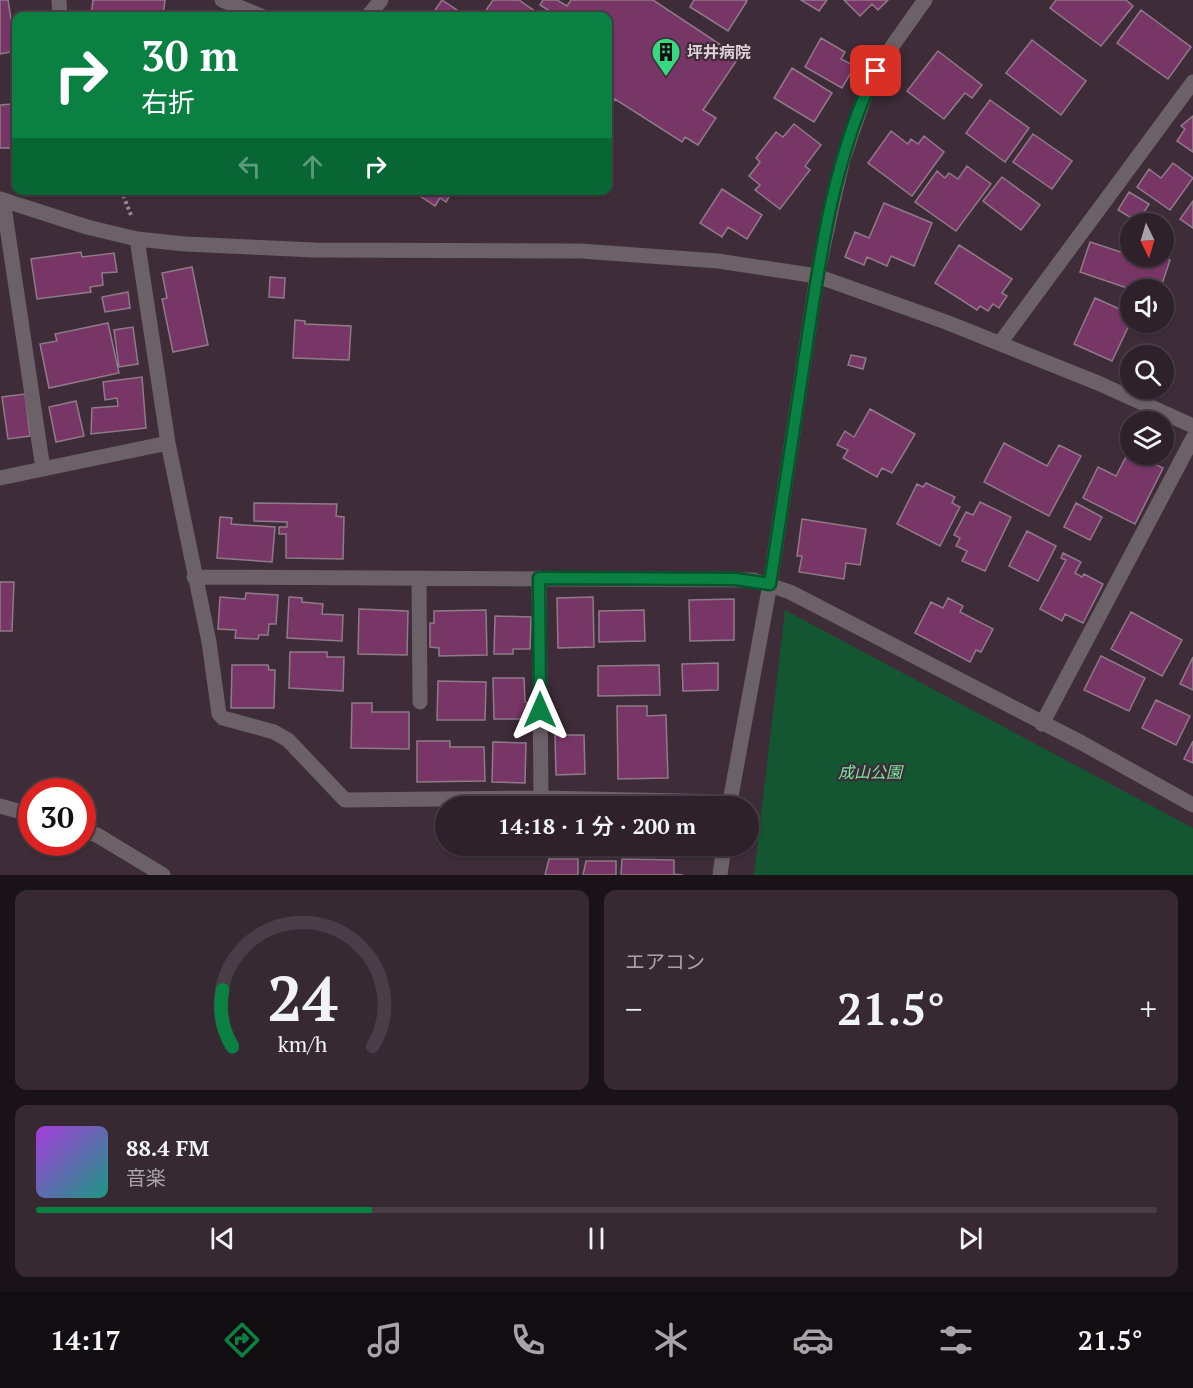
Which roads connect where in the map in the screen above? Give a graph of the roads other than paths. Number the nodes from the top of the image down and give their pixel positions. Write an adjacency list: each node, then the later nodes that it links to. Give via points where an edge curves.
1 (222, 0): 4 (street)
2 (381, 0): 5 (street)
3 (925, 0): 9 (street, via 893,45 865,95 843,159)
4 (251, 12)
5 (371, 12)
6 (1193, 82): 10 (street)
7 (1, 199): 8 (street); 14 (street)
8 (137, 239): 9 (street, via 315,250 592,251 718,261); 13 (street)
9 (817, 276): 10 (street); 19 (street)
10 (1000, 344): 11 (street)
11 (1193, 426)
12 (1193, 438): 21 (street)
13 (168, 443): 14 (street); 16 (street)
14 (43, 469): 15 (street)
15 (0, 478)
16 (194, 577): 17 (street); 24 (street, via 209,642 219,714 223,718 274,732 288,740 345,800)
17 (419, 578): 18 (street); 20 (street)
18 (539, 578): 19 (street, via 735,579); 22 (street)
19 (770, 584): 21 (street); 23 (street)
20 (420, 702)
21 (1042, 724): 25 (street)
22 (541, 796)
23 (731, 796)
24 (435, 799)
25 (1193, 805)
26 (0, 806): 27 (street)
27 (18, 811)
28 (96, 834): 30 (street)
29 (723, 856): 31 (street)
30 (163, 875)
31 (720, 875)

